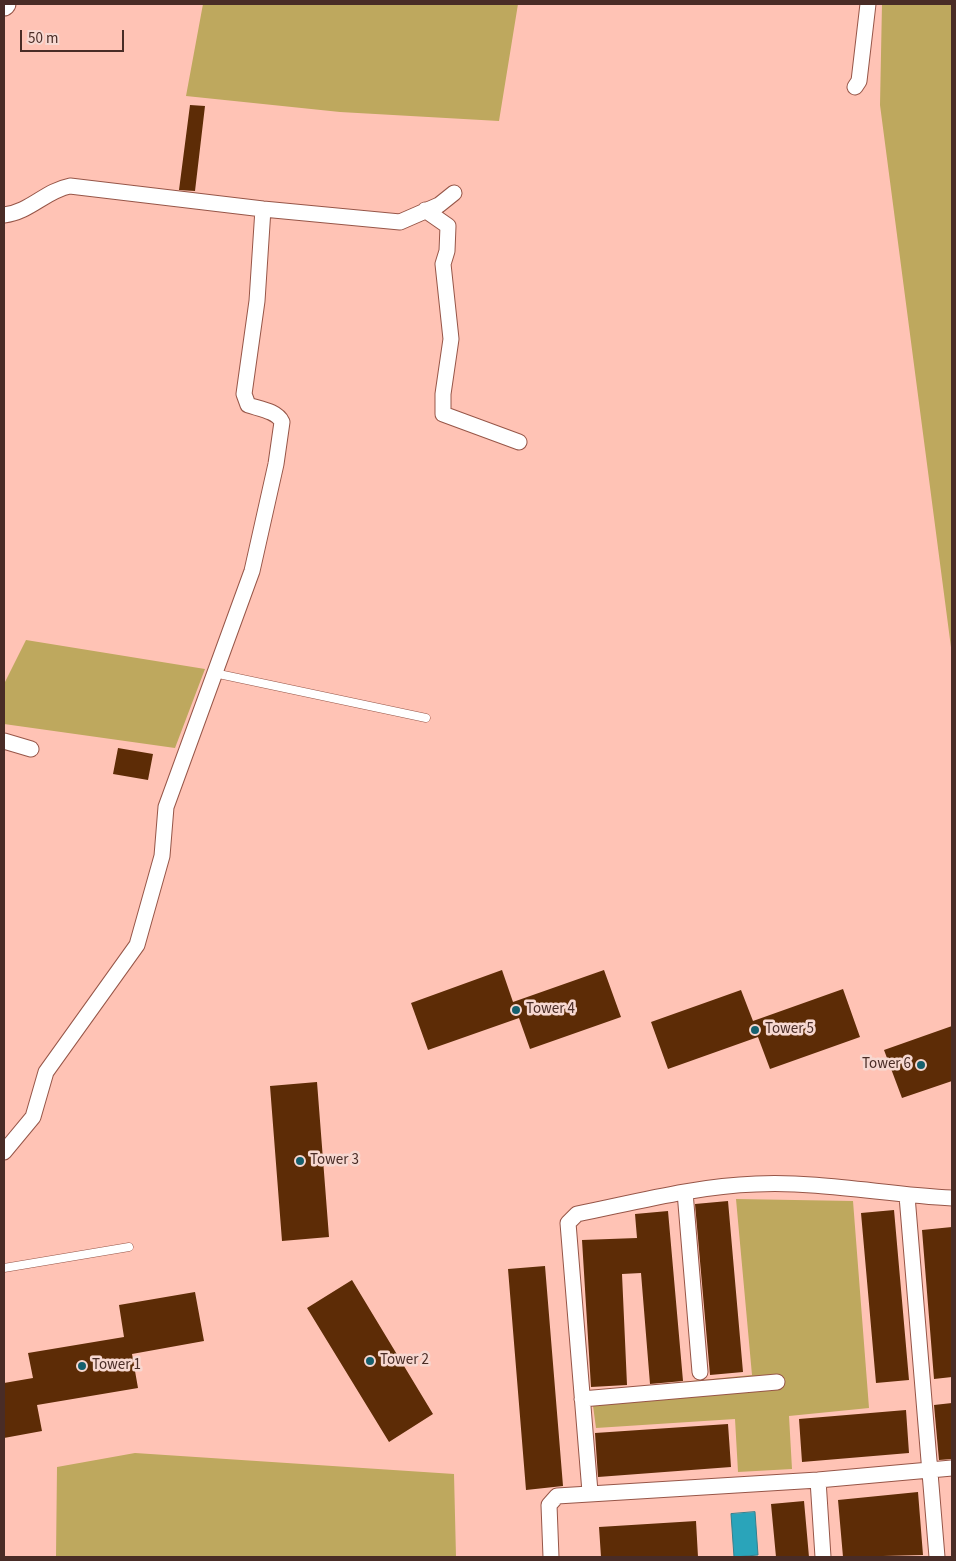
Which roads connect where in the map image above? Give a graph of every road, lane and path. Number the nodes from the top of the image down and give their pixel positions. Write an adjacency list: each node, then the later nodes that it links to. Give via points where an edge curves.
1 (868, 4): 2 (street, via 859,81)
2 (855, 87)
3 (454, 193): 5 (street, via 439,205)
4 (262, 209): 5 (street, via 400,222); 6 (street, via 70,186 56,188 26,210); 8 (street, via 257,300 244,394 248,405 272,413 282,422 252,571)
5 (425, 210): 7 (street, via 448,226 443,264 451,339 442,414)
6 (4, 215)
7 (519, 442)
8 (214, 673): 9 (lane); 12 (street, via 166,807 162,856 137,945 46,1072 33,1117)
9 (426, 718)
10 (4, 741): 11 (street)
11 (31, 749)
12 (4, 1152)
13 (685, 1192): 14 (street, via 756,1184 841,1186); 18 (street); 20 (street, via 577,1214 568,1223)
14 (907, 1196): 15 (street); 22 (street)
15 (952, 1198)
16 (129, 1247): 17 (lane)
17 (4, 1268)
18 (700, 1372)
19 (777, 1382): 20 (street)
20 (582, 1399): 24 (street)
21 (952, 1468): 22 (street)
22 (931, 1470): 23 (street); 27 (street)
23 (818, 1480): 24 (street); 26 (street)
24 (590, 1492): 25 (street, via 557,1496 549,1502)
25 (552, 1557)
26 (823, 1557)
27 (937, 1557)

